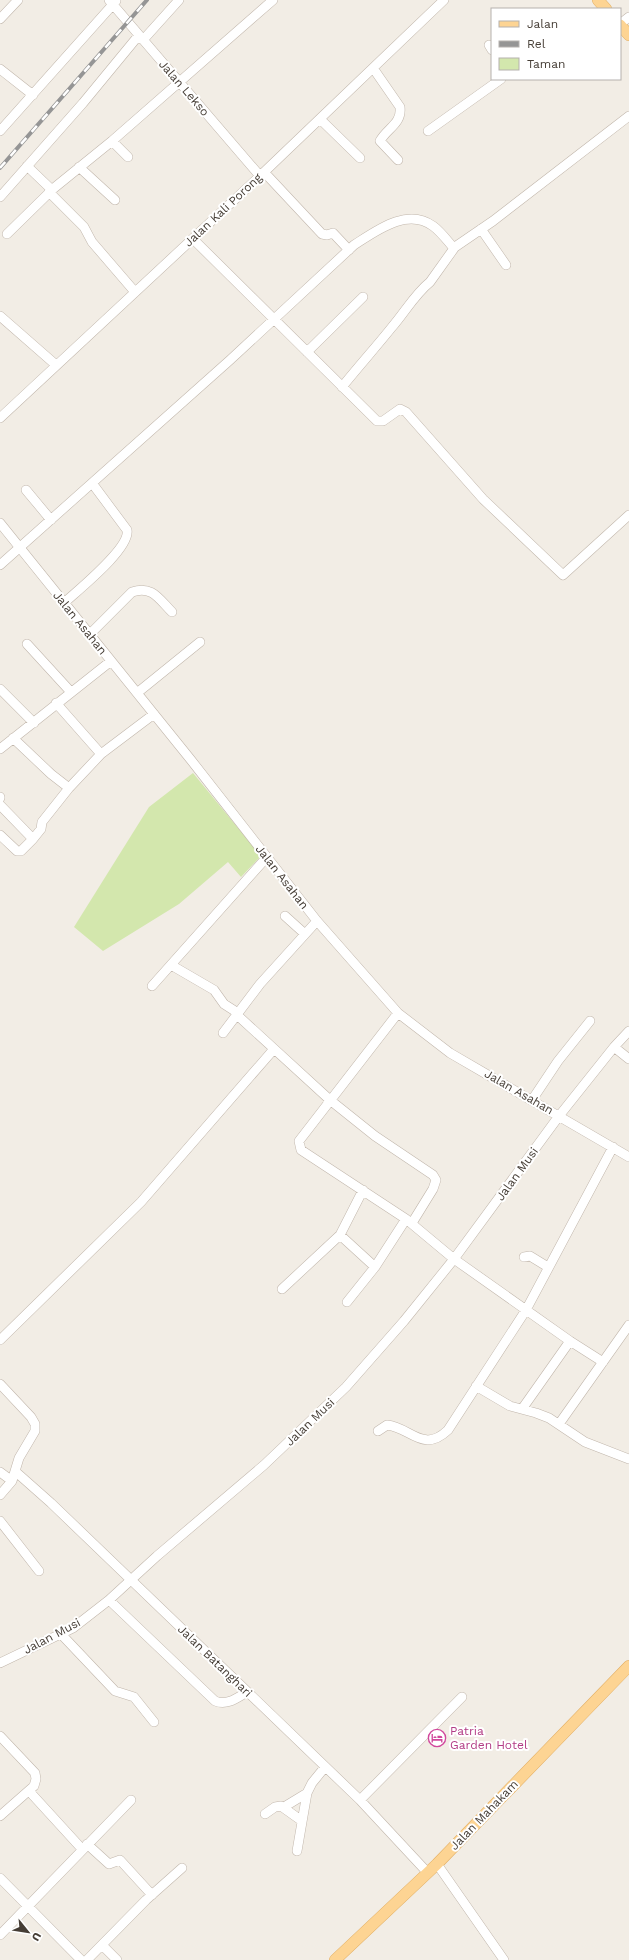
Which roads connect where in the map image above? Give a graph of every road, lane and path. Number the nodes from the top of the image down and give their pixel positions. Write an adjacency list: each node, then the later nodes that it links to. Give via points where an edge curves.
1 (18, 0): 7 (street)
2 (179, 0): 11 (street)
3 (273, 0): 15 (street)
4 (444, 0): 12 (street, Jalan Kali Porong)
5 (113, 2): 11 (street, Jalan Lekso); 16 (street)
6 (629, 17): 8 (street)
7 (0, 19)
8 (621, 23)
9 (621, 25): 10 (main road)
10 (629, 35)
11 (141, 37): 15 (street, Jalan Lekso); 25 (street)
12 (373, 68): 18 (street, Jalan Kali Porong); 24 (street, via 400,107 399,120 380,141)
13 (0, 69): 16 (street)
14 (500, 80): 20 (street)
15 (180, 82): 21 (street); 27 (street, Jalan Lekso)
16 (33, 95): 19 (street)
17 (629, 116): 31 (street)
18 (320, 119): 23 (street); 27 (street, Jalan Kali Porong)
19 (0, 131)
20 (428, 131)
21 (112, 141): 22 (street); 26 (street)
22 (128, 157)
23 (360, 158)
24 (398, 160)
25 (27, 166): 28 (street); 29 (street)
26 (79, 166): 28 (street); 30 (street)
27 (262, 174): 33 (street, Jalan Kali Porong); 35 (street, Jalan Lekso, via 322,234 333,233)
28 (50, 191): 32 (street); 37 (street, via 84,227 92,242)
29 (0, 197)
30 (115, 200)
31 (481, 229): 34 (street); 36 (street)
32 (7, 234)
33 (192, 239): 37 (street, Jalan Kali Porong); 40 (street)
34 (458, 244): 35 (street, via 433,226 410,218 375,232); 43 (street, via 430,282)
35 (349, 250): 40 (street)
36 (506, 265)
37 (135, 292): 42 (street, Jalan Kali Porong)
38 (363, 297): 41 (street)
39 (0, 316): 42 (street)
40 (274, 320): 41 (street); 45 (street)
41 (307, 352): 43 (street)
42 (56, 365): 44 (street, Jalan Kali Porong)
43 (342, 387): 47 (street, via 377,421 383,421 393,413 403,410 483,499 563,575)
44 (0, 418)
45 (92, 483): 48 (street); 52 (street, via 128,534 120,551)
46 (26, 490): 48 (street)
47 (629, 515)
48 (51, 520): 50 (street)
49 (0, 524): 50 (street, Jalan Asahan)
50 (20, 548): 51 (street); 52 (street, Jalan Asahan)
51 (0, 565)
52 (64, 603): 54 (street, Jalan Asahan)
53 (172, 612): 54 (street, via 150,590 141,589 132,592)
54 (89, 634): 57 (street, Jalan Asahan)
55 (200, 642): 60 (street)
56 (27, 644): 59 (street)
57 (110, 661): 59 (street); 60 (street, Jalan Asahan)
58 (0, 689): 63 (street)
59 (70, 691): 61 (street)
60 (137, 693): 62 (street, Jalan Asahan)
61 (56, 704): 63 (street); 66 (street)
62 (154, 714): 66 (street); 71 (street, Jalan Asahan)
63 (34, 723): 64 (street)
64 (13, 738): 65 (street); 67 (street)
65 (0, 749)
66 (101, 754): 67 (street)
67 (69, 788): 70 (street, via 42,822 41,829)
68 (0, 805): 70 (street)
69 (0, 836): 70 (street, via 17,851 21,851)
70 (33, 839)
71 (267, 857): 73 (street, Jalan Asahan); 75 (street)
72 (285, 916): 74 (street)
73 (317, 921): 74 (street); 77 (street, Jalan Asahan)
74 (305, 934): 78 (street)
75 (171, 965): 76 (street); 78 (street, via 214,990 224,1004)
76 (152, 986)
77 (398, 1013): 85 (street); 86 (street, Jalan Asahan, via 450,1052)
78 (237, 1014): 81 (street); 83 (street)
79 (590, 1021): 86 (street, via 558,1061)
80 (629, 1031): 82 (street, Jalan Musi)
81 (223, 1033)
82 (614, 1047): 84 (street); 87 (street, Jalan Musi)
83 (274, 1048): 85 (street); 101 (street, via 141,1202)
84 (629, 1059)
85 (330, 1100): 90 (street, via 298,1145 301,1150); 91 (street, via 375,1136 433,1175 436,1180 433,1189)
86 (532, 1100): 87 (street, Jalan Asahan)
87 (559, 1116): 88 (street, Jalan Asahan); 94 (street, Jalan Musi)
88 (614, 1147): 89 (street, Jalan Asahan); 96 (street)
89 (629, 1157)
90 (363, 1190): 91 (street); 92 (street)
91 (409, 1221): 94 (street); 95 (street)
92 (340, 1235): 95 (street); 97 (street)
93 (524, 1257): 96 (street, via 530,1256)
94 (454, 1259): 99 (street); 115 (street, Jalan Musi, via 346,1387 264,1465)
95 (375, 1267): 98 (street)
96 (548, 1267): 99 (street)
97 (282, 1289)
98 (347, 1302)
99 (526, 1310): 102 (street); 105 (street)
100 (629, 1325): 103 (street)
101 (0, 1340)
102 (570, 1341): 103 (street); 106 (street)
103 (603, 1362): 107 (street)
104 (0, 1384): 111 (street, via 32,1417 35,1424 35,1430 19,1458)
105 (476, 1386): 106 (street, via 510,1406); 108 (street, via 448,1430 440,1437 417,1438 392,1425)
106 (522, 1409): 107 (street)
107 (559, 1424): 109 (street, via 585,1442)
108 (378, 1431)
109 (629, 1459)
110 (0, 1472): 111 (street, Jalan Batanghari)
111 (14, 1476): 112 (street); 115 (street, Jalan Batanghari)
112 (0, 1495)
113 (0, 1522): 114 (street, via 9,1530)
114 (39, 1571)
115 (131, 1580): 116 (street, Jalan Musi); 120 (street, Jalan Batanghari)
116 (109, 1600): 117 (street, Jalan Musi, via 73,1628); 120 (street, via 215,1701 224,1703)
117 (61, 1634): 118 (street, Jalan Musi); 122 (street, via 115,1691 134,1697)
118 (0, 1663)
119 (629, 1666): 135 (main road, Jalan Mahakam)
120 (248, 1692): 124 (street, Jalan Batanghari)
121 (462, 1697): 128 (street)
122 (154, 1722)
123 (0, 1736): 125 (street, via 35,1774 36,1783)
124 (325, 1767): 126 (street, via 312,1782); 128 (street, Jalan Batanghari)
125 (29, 1791): 131 (street); 133 (street)
126 (307, 1793): 129 (street); 132 (street)
127 (131, 1800): 133 (street)
128 (360, 1800): 137 (street, Jalan Batanghari)
129 (284, 1807): 130 (street, via 275,1807); 132 (street)
130 (265, 1814)
131 (0, 1816)
132 (302, 1821): 134 (street)
133 (84, 1846): 139 (street, via 109,1864 120,1860); 140 (street)
134 (297, 1851)
135 (437, 1864): 137 (main road, Jalan Mahakam); 147 (street)
136 (182, 1868): 139 (street)
137 (427, 1872): 146 (main road, Jalan Mahakam)
138 (0, 1878): 140 (street)
139 (152, 1895): 142 (street)
140 (28, 1905): 141 (street); 143 (street)
141 (0, 1935)
142 (102, 1945): 144 (street); 145 (street)
143 (81, 1960)
144 (87, 1960)
145 (117, 1960)
146 (335, 1960)
147 (504, 1960)

